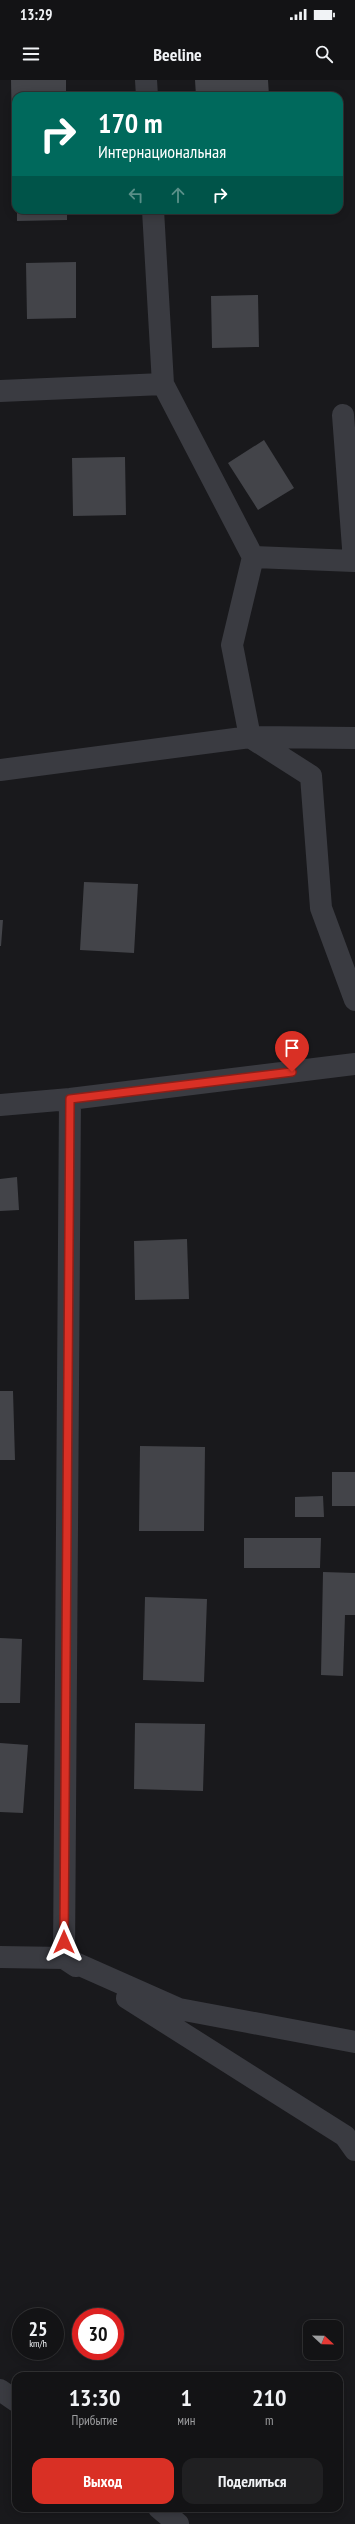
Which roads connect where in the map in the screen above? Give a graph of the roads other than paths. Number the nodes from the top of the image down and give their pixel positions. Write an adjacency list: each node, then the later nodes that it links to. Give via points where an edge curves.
1 (146, 80): 2 (street)
2 (147, 92)
3 (153, 214): 4 (street)
4 (163, 384): 5 (street); 7 (street)
5 (0, 391)
6 (343, 415): 7 (street, via 354,561)
7 (253, 557): 8 (street, via 232,644)
8 (250, 737): 9 (street); 10 (street); 11 (street, via 311,776 321,908)
9 (355, 738)
10 (0, 770)
11 (355, 1000)
12 (355, 1064): 13 (street)
13 (70, 1099): 14 (street); 16 (street)
14 (0, 1105)
15 (0, 1957): 16 (street)
16 (64, 1958): 17 (street, via 179,2009); 18 (street, via 345,2136)
17 (355, 2042)
18 (355, 2150)
19 (0, 2390): 20 (street)
20 (12, 2398)
21 (164, 2512): 22 (street)
22 (178, 2524)

